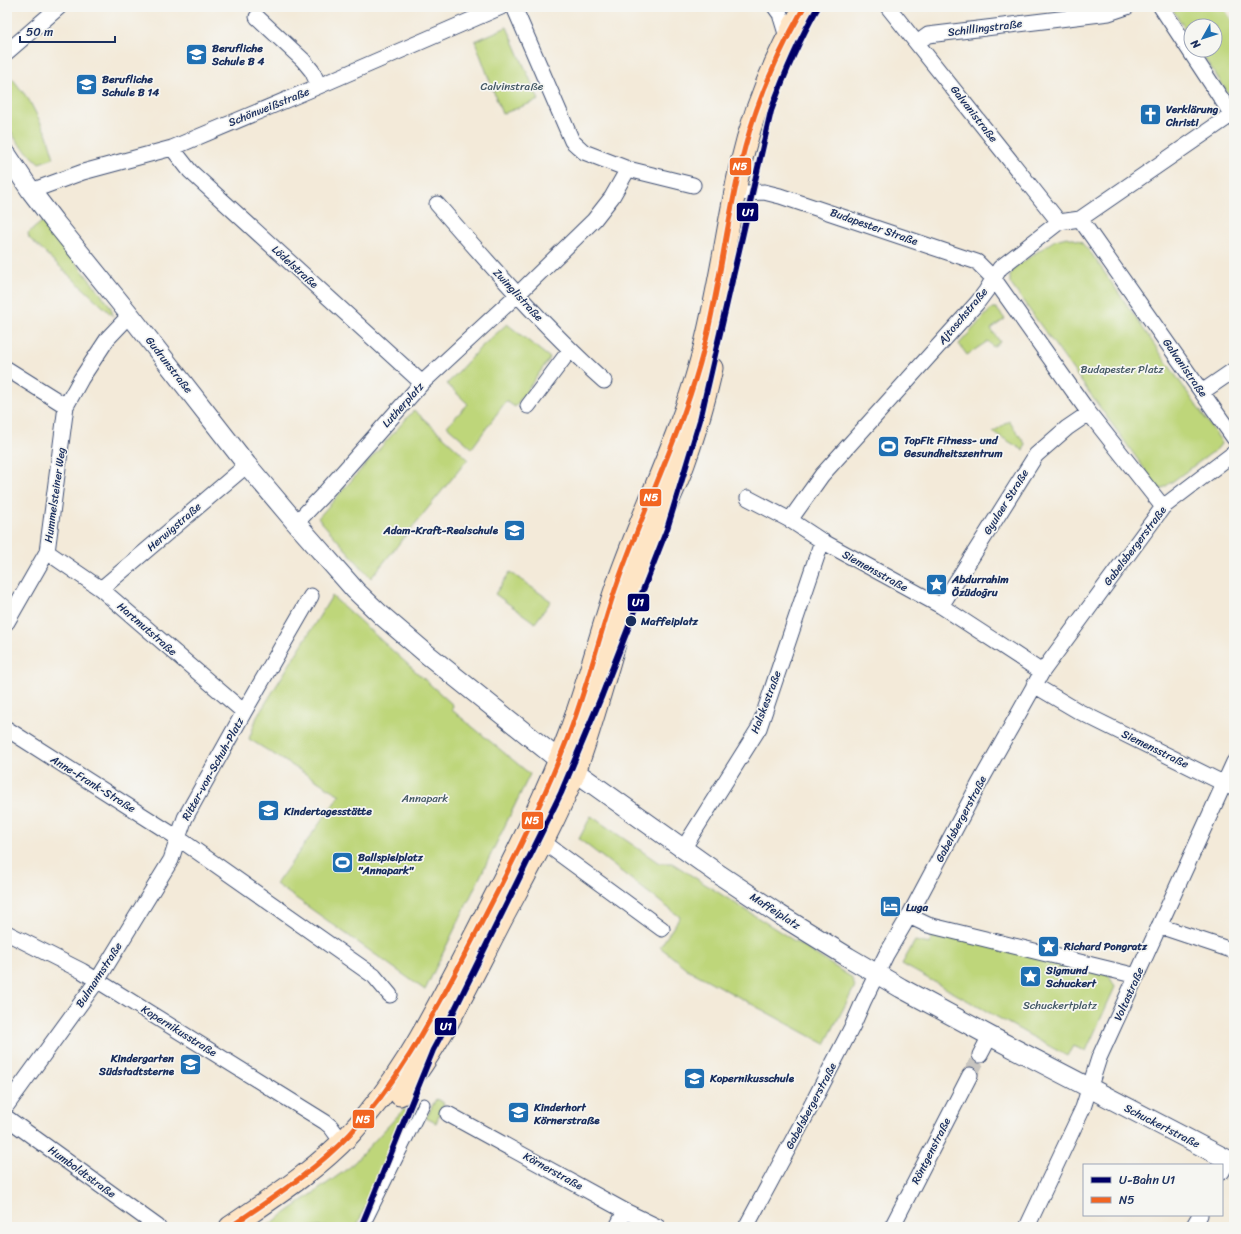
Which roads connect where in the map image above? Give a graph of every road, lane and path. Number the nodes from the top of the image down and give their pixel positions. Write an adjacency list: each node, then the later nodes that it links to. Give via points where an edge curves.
1 (59, 7): 13 (street)
2 (501, 7): 14 (street, Schönweißstraße)
3 (514, 7): 18 (street, via 572,141 584,152)
4 (775, 7): 11 (street, via 780,14)
5 (804, 7): 11 (main road)
6 (820, 7): 21 (main road, via 786,69 775,95 758,145)
7 (888, 7): 12 (street, Galvanistraße)
8 (1126, 7): 12 (street, Schillingstraße, via 1109,13 928,35)
9 (1161, 7): 15 (street)
10 (257, 17): 14 (street, via 303,60)
11 (787, 37): 55 (main road, via 772,67 745,147 701,360 669,455 616,586 578,707)
12 (917, 43): 24 (street, Galvanistraße)
13 (7, 52)
14 (319, 86): 16 (street, Schönweißstraße)
15 (1233, 117): 23 (street, Ajtoschstraße)
16 (172, 148): 20 (street, Schönweißstraße, via 78,174); 32 (street, Lödelstraße, via 190,171)
17 (7, 155): 20 (street, Gudrunstraße)
18 (628, 169): 19 (street); 26 (street, via 612,197 594,220)
19 (693, 185)
20 (31, 191): 27 (street, Gudrunstraße)
21 (747, 193): 25 (street, Budapester Straße, via 764,192 780,196 977,262); 55 (main road, via 719,337 698,421 684,464 640,568)
22 (437, 204): 26 (street, Zwinglistraße)
23 (1080, 219): 24 (street, Ajtoschstraße); 33 (street, Galvanistraße)
24 (1059, 222): 25 (street, Ajtoschstraße, via 1000,268)
25 (994, 279): 36 (street); 42 (street, Ajtoschstraße, via 977,303 822,474)
26 (518, 294): 28 (street, Zwinglistraße); 32 (street, Lutherplatz)
27 (130, 315): 34 (street, Hummelsteiner Weg, via 108,338); 39 (street, Gudrunstraße)
28 (570, 350): 31 (street, Zwinglistraße); 35 (street)
29 (7, 369): 34 (street)
30 (1234, 370): 33 (street)
31 (604, 381)
32 (422, 383): 43 (street, Lutherplatz)
33 (1202, 392): 37 (street, Galvanistraße)
34 (66, 406): 45 (street, Hummelsteiner Weg)
35 (528, 406)
36 (1088, 413): 41 (street); 48 (street, Gyulaer Straße, via 1036,455)
37 (1234, 438)
38 (1234, 453): 41 (street, Gabelsbergerstraße)
39 (247, 465): 43 (street, Gudrunstraße); 46 (street, Herwigstraße)
40 (748, 498): 42 (street, Siemensstraße)
41 (1163, 506): 50 (street, Gabelsbergerstraße)
42 (790, 520): 44 (street, Siemensstraße)
43 (296, 523): 55 (street, Gudrunstraße, via 337,570 406,637)
44 (822, 541): 48 (street, Siemensstraße); 59 (street, Halskestraße, via 759,728)
45 (47, 552): 46 (street, Hartmutstraße); 49 (street, Hummelsteiner Weg)
46 (101, 589): 52 (street, Hartmutstraße)
47 (311, 596): 52 (street, Ritter-von-Schuh-Platz)
48 (941, 606): 50 (street, Siemensstraße)
49 (7, 622)
50 (1042, 672): 51 (street, Gabelsbergerstraße)
51 (1034, 685): 56 (street, Siemensstraße, via 1078,711); 60 (street, Gabelsbergerstraße)
52 (244, 712): 57 (street, Ritter-von-Schuh-Platz, via 185,818)
53 (7, 729): 57 (street, Anne-Frank-Straße)
54 (1234, 762): 56 (street, Voltastraße)
55 (567, 766): 58 (main road); 59 (street, Maffeiplatz); 77 (main road, via 538,809 416,1046 386,1092)
56 (1229, 786): 61 (street, Voltastraße)
57 (178, 838): 67 (street, Bulmannstraße, via 171,860); 68 (street, via 374,976)
58 (542, 841): 62 (street); 83 (main road, via 449,1020 425,1061 403,1091 370,1130 329,1169)
59 (683, 849): 65 (street, Maffeiplatz, via 780,915)
60 (909, 916): 65 (street, Gabelsbergerstraße); 66 (street, via 928,925)
61 (1160, 926): 64 (street); 66 (street, Voltastraße)
62 (662, 928)
63 (7, 933): 67 (street, Kopernikusstraße)
64 (1234, 951)
65 (877, 974): 69 (street); 87 (street, Gabelsbergerstraße, via 822,1086)
66 (1137, 976): 72 (street, Voltastraße)
67 (97, 981): 74 (street, Bulmannstraße); 77 (street, Kopernikusstraße, via 325,1122)
68 (390, 995)
69 (990, 1036): 70 (street); 72 (street)
70 (980, 1055)
71 (970, 1075): 88 (street, Röntgenstraße)
72 (1089, 1088): 78 (street, Schuckertstraße); 89 (street, Voltastraße, via 1083,1108)
73 (424, 1104): 84 (street)
74 (7, 1105)
75 (448, 1114): 79 (street, Körnerstraße)
76 (7, 1118): 81 (street, Humboldtstraße)
77 (342, 1142): 82 (main road, via 297,1180)
78 (1228, 1165)
79 (625, 1211): 85 (street); 86 (street, Körnerstraße)
80 (1199, 1216): 90 (street)
81 (158, 1227)
82 (230, 1227)
83 (250, 1227)
84 (363, 1227)
85 (617, 1227)
86 (658, 1227)
87 (746, 1227)
88 (892, 1227)
89 (1027, 1227)
90 (1193, 1227)

